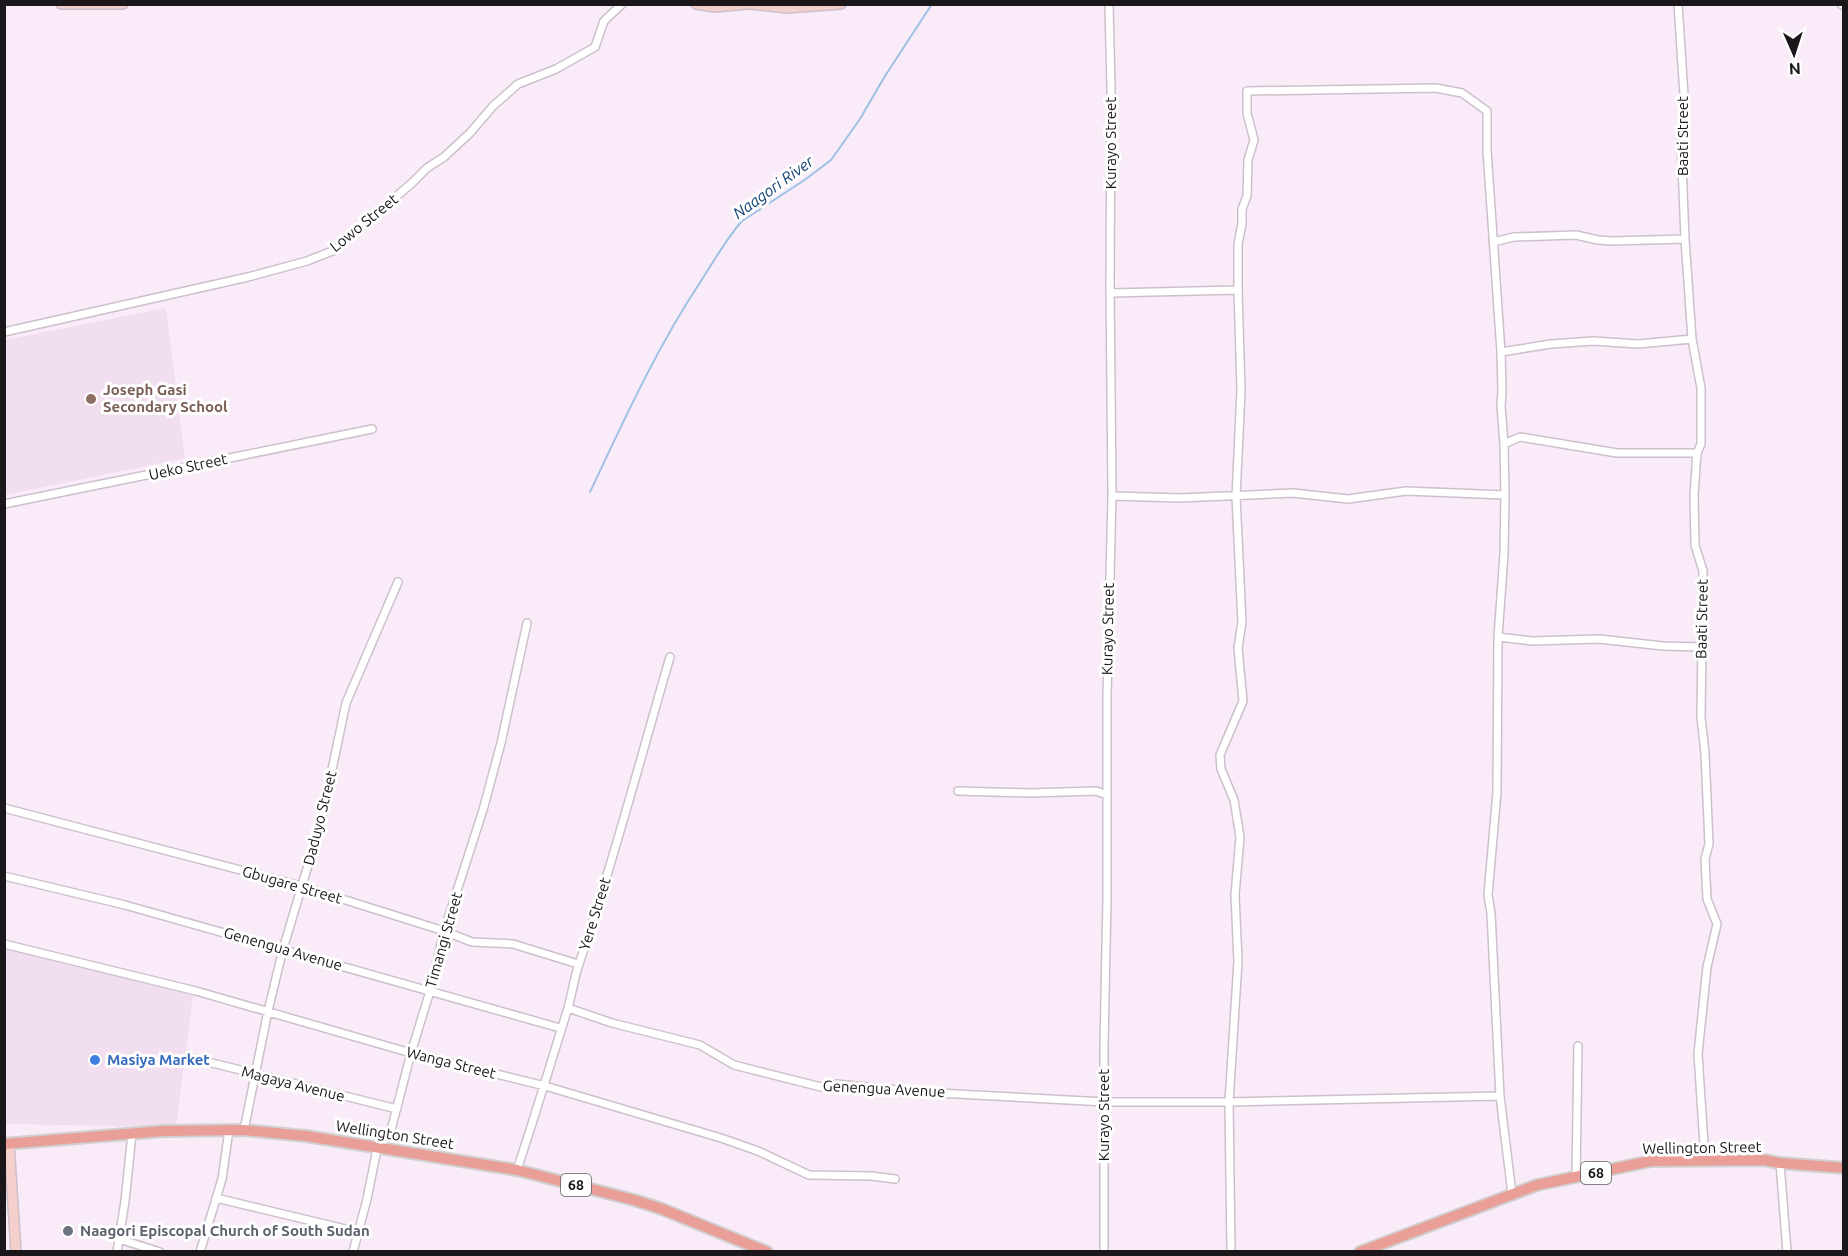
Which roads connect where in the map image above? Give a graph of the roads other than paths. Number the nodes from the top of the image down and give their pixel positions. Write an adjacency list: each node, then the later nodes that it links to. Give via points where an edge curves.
1 (61, 4): 2 (street)
2 (123, 4)
3 (622, 4): 13 (street, Lowo Street, via 604,21 595,47 518,84 444,157 335,250 248,277)
4 (696, 4): 5 (street)
5 (749, 4): 6 (street, via 787,8)
6 (840, 4)
7 (1678, 4): 9 (street, Baati Street, via 1684,95)
8 (1110, 6): 12 (street, Kurayo Street)
9 (1685, 239): 10 (street, via 1612,241 1576,235 1514,237); 14 (street, Baati Street)
10 (1492, 242): 11 (street, via 1487,111 1462,93 1436,88 1247,91 1247,113 1254,140 1238,244); 15 (street)
11 (1238, 290): 12 (street); 21 (street, via 1241,390)
12 (1110, 293): 20 (street, Kurayo Street)
13 (4, 332)
14 (1692, 339): 15 (street, via 1638,344 1593,341); 18 (street, Baati Street, via 1701,388 1701,444)
15 (1501, 352): 17 (street)
16 (372, 429): 22 (street, Ueko Street)
17 (1504, 444): 18 (street, via 1520,437 1617,453); 19 (street)
18 (1697, 453): 26 (street, Baati Street, via 1695,545 1703,571)
19 (1505, 495): 21 (street, via 1406,491 1348,499 1293,493); 25 (street)
20 (1112, 496): 21 (street); 29 (street, Kurayo Street)
21 (1236, 497): 47 (street, via 1242,622 1238,648 1243,701 1220,755 1240,837 1234,895 1238,961)
22 (4, 504)
23 (398, 582): 32 (street, Daduyo Street, via 346,703 321,822)
24 (527, 623): 33 (street, Timangi Street, via 486,799)
25 (1498, 637): 26 (street); 46 (street, via 1497,792 1488,895)
26 (1701, 647): 55 (street, Baati Street, via 1709,844 1705,859 1707,899 1717,924 1707,968 1698,1054)
27 (670, 657): 36 (street, Yere Street)
28 (958, 791): 29 (street, via 1096,791)
29 (1107, 795): 48 (street, Kurayo Street)
30 (4, 808): 32 (street, Gbugare Street)
31 (4, 876): 35 (street, Genengua Avenue)
32 (301, 886): 33 (street, Gbugare Street); 35 (street, Daduyo Street)
33 (444, 931): 36 (street, Gbugare Street, via 472,942 513,944); 37 (street, Timangi Street)
34 (4, 944): 39 (street, Wanga Street)
35 (283, 949): 37 (street, Genengua Avenue); 39 (street, Daduyo Street)
36 (578, 964): 38 (street, Yere Street)
37 (430, 991): 40 (street, Genengua Avenue); 42 (street, Timangi Street)
38 (568, 1008): 40 (street, Yere Street); 48 (street, Genengua Avenue, via 700,1045 734,1065 821,1087 836,1084)
39 (268, 1011): 42 (street, Wanga Street); 44 (street, Daduyo Street)
40 (560, 1028): 45 (street, Yere Street)
41 (1578, 1046): 59 (street)
42 (411, 1053): 45 (street, Wanga Street); 49 (street, Timangi Street)
43 (188, 1058): 44 (street, Magaya Avenue)
44 (254, 1074): 49 (street, Magaya Avenue); 51 (street, Daduyo Street)
45 (545, 1086): 58 (street, Yere Street); 60 (street, Wanga Street, via 722,1138 809,1174)
46 (1500, 1096): 47 (street, Genengua Avenue); 61 (street)
47 (1229, 1101): 48 (street, Genengua Avenue); 73 (street)
48 (1105, 1102): 72 (street, Kurayo Street)
49 (397, 1109): 54 (street, Timangi Street, via 390,1134)
50 (229, 1130): 51 (main road, Wellington Street / 68); 52 (main road, Wellington Street / 68); 62 (street)
51 (244, 1130): 54 (main road, Wellington Street / 68)
52 (132, 1134): 53 (main road, Wellington Street / 68); 65 (street)
53 (7, 1144): 63 (street)
54 (377, 1149): 58 (main road, Wellington Street / 68); 64 (street, Timangi Street)
55 (1705, 1160): 56 (main road, Wellington Street / 68); 59 (main road, Wellington Street / 68, via 1651,1161)
56 (1780, 1163): 57 (main road, Wellington Street / 68); 75 (street)
57 (1844, 1168)
58 (517, 1170): 71 (main road, Wellington Street / 68, via 662,1209)
59 (1576, 1178): 61 (main road, Wellington Street / 68)
60 (896, 1179)
61 (1512, 1194): 74 (main road, Wellington Street / 68)
62 (216, 1198): 64 (street); 69 (street)
63 (9, 1226): 66 (street)
64 (358, 1232): 70 (street, Timangi Street)
65 (119, 1239): 67 (street); 68 (street)
66 (16, 1251)
67 (117, 1251)
68 (160, 1251)
69 (200, 1251)
70 (353, 1251)
71 (767, 1251)
72 (1104, 1251)
73 (1231, 1251)
74 (1360, 1251)
75 (1787, 1251)

